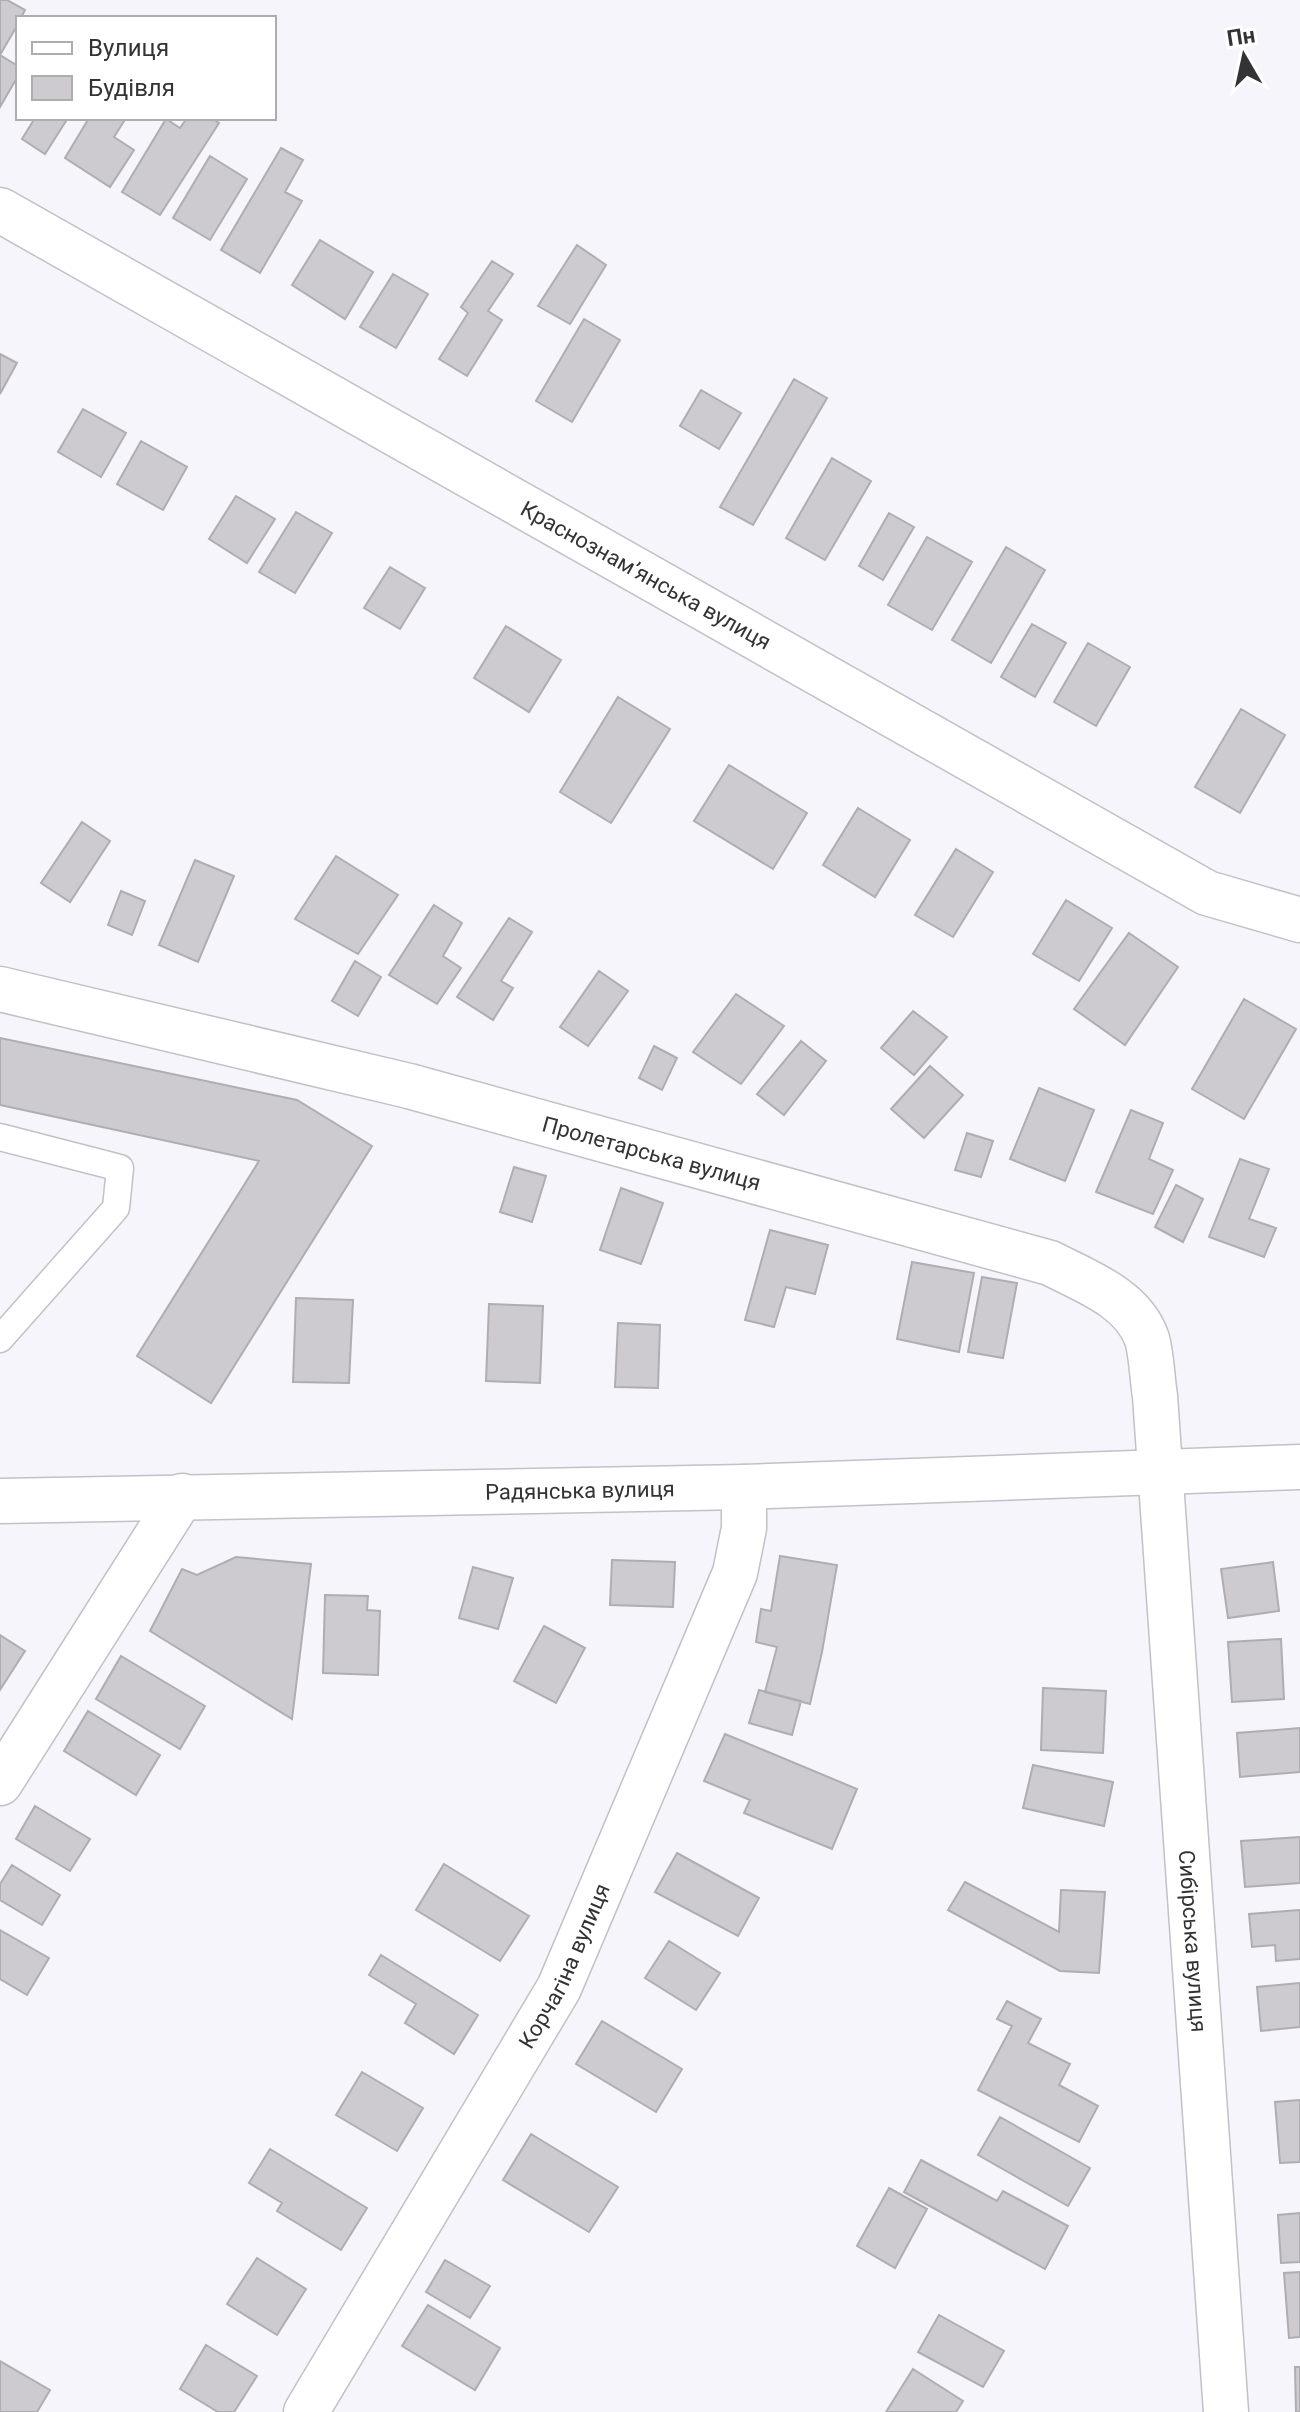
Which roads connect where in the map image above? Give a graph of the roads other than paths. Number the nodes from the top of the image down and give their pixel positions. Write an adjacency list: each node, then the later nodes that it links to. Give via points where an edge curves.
1 (0, 210): 2 (street, Краснознамʼянська вулиця, via 1207,893)
2 (1300, 920)
3 (0, 989): 7 (street, Пролетарська вулиця, via 409,1086 1050,1263 1106,1291 1132,1312 1147,1339)
4 (0, 1137): 5 (lane, via 120,1168 116,1208)
5 (0, 1339)
6 (1300, 1467): 7 (street, Радянська вулиця)
7 (1158, 1471): 8 (street, Радянська вулиця); 13 (street, Сибірська вулиця)
8 (744, 1487): 9 (street, Радянська вулиця); 12 (street, Корчагіна вулиця, via 744,1528 735,1573 559,1988)
9 (182, 1496): 10 (street, Радянська вулиця); 11 (street)
10 (0, 1501)
11 (0, 1783)
12 (306, 2412)
13 (1226, 2412)

